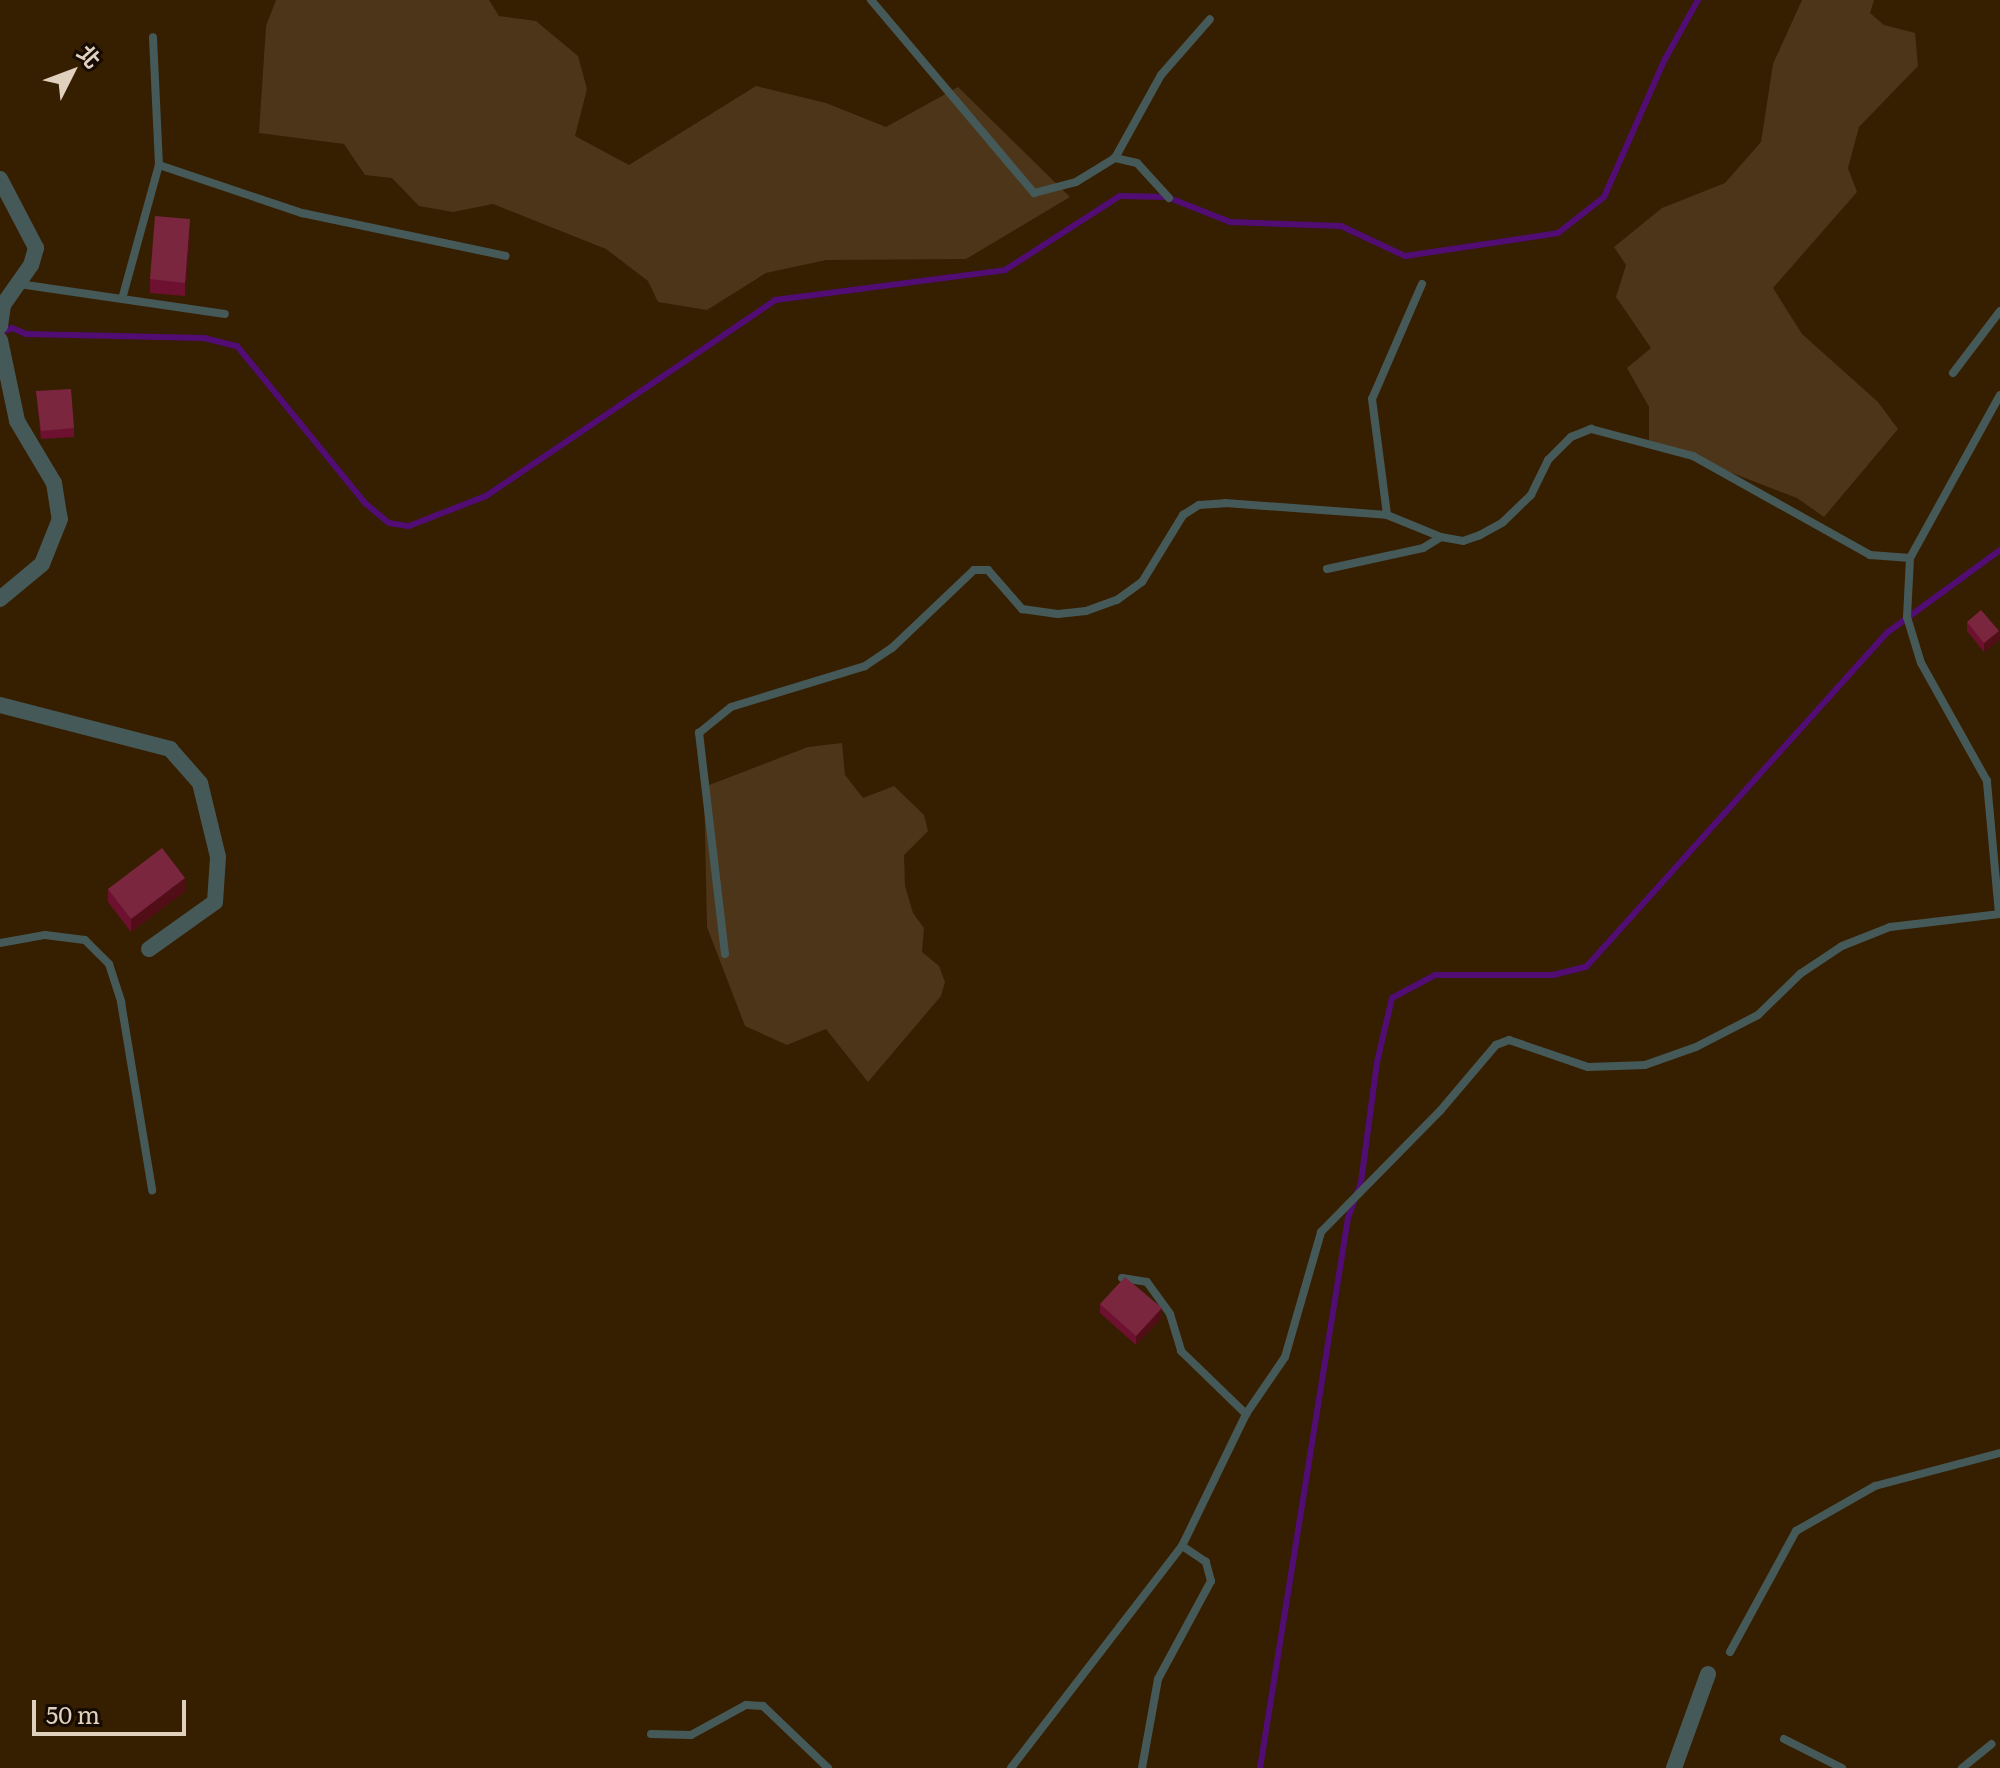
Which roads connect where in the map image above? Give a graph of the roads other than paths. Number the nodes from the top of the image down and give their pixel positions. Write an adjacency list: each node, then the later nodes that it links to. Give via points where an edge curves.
1 (871, 0): 4 (lane, via 1034,193 1076,182)
2 (1210, 19): 4 (lane, via 1161,75)
3 (153, 37): 5 (lane)
4 (1115, 158): 7 (lane, via 1137,163)
5 (159, 165): 8 (lane, via 302,213); 11 (lane)
6 (0, 179): 9 (street, via 36,248)
7 (1169, 198)
8 (506, 256)
9 (19, 284): 11 (lane); 14 (street, via 3,305)
10 (1422, 284): 18 (lane, via 1372,399)
11 (122, 299): 13 (lane)
12 (2000, 311): 16 (lane)
13 (225, 314)
14 (0, 326)
15 (0, 340): 22 (street, via 17,421 54,483 60,519 42,564)
16 (1953, 373)
17 (2000, 395): 20 (lane)
18 (1387, 515): 19 (lane); 27 (lane, via 1199,505 1183,515 1142,582 1117,600 1086,611 1022,609 988,570 974,570 892,648 865,666 731,707 699,733)
19 (1441, 537): 20 (lane, via 1463,541 1503,522 1531,495 1548,460 1571,437 1591,429 1693,456 1870,555); 21 (lane, via 1423,548)
20 (1910, 558): 24 (lane, via 1907,617 1921,663 1987,781)
21 (1327, 569)
22 (0, 599)
23 (0, 705): 26 (street, via 170,749 200,783 218,857 215,902)
24 (2000, 914): 30 (lane, via 1890,927 1842,946 1800,974 1758,1015 1696,1047 1645,1065 1588,1067 1509,1040 1496,1045 1440,1111 1321,1232 1285,1357)
25 (0, 943): 28 (lane, via 45,935 85,940 109,964 121,1002)
26 (149, 949)
27 (725, 954)
28 (152, 1190)
29 (1122, 1278): 30 (lane, via 1147,1282 1170,1314 1181,1351)
30 (1246, 1414): 32 (lane)
31 (2000, 1453): 33 (lane, via 1875,1486 1796,1531)
32 (1182, 1546): 39 (lane); 40 (lane, via 1206,1562 1211,1581 1158,1679)
33 (1730, 1652)
34 (1708, 1674): 41 (street)
35 (651, 1734): 38 (lane, via 691,1735 746,1705 763,1706)
36 (1784, 1739): 42 (lane)
37 (1992, 1744): 43 (lane)
38 (828, 1768)
39 (1011, 1768)
40 (1142, 1768)
41 (1674, 1768)
42 (1842, 1768)
43 (1962, 1768)

